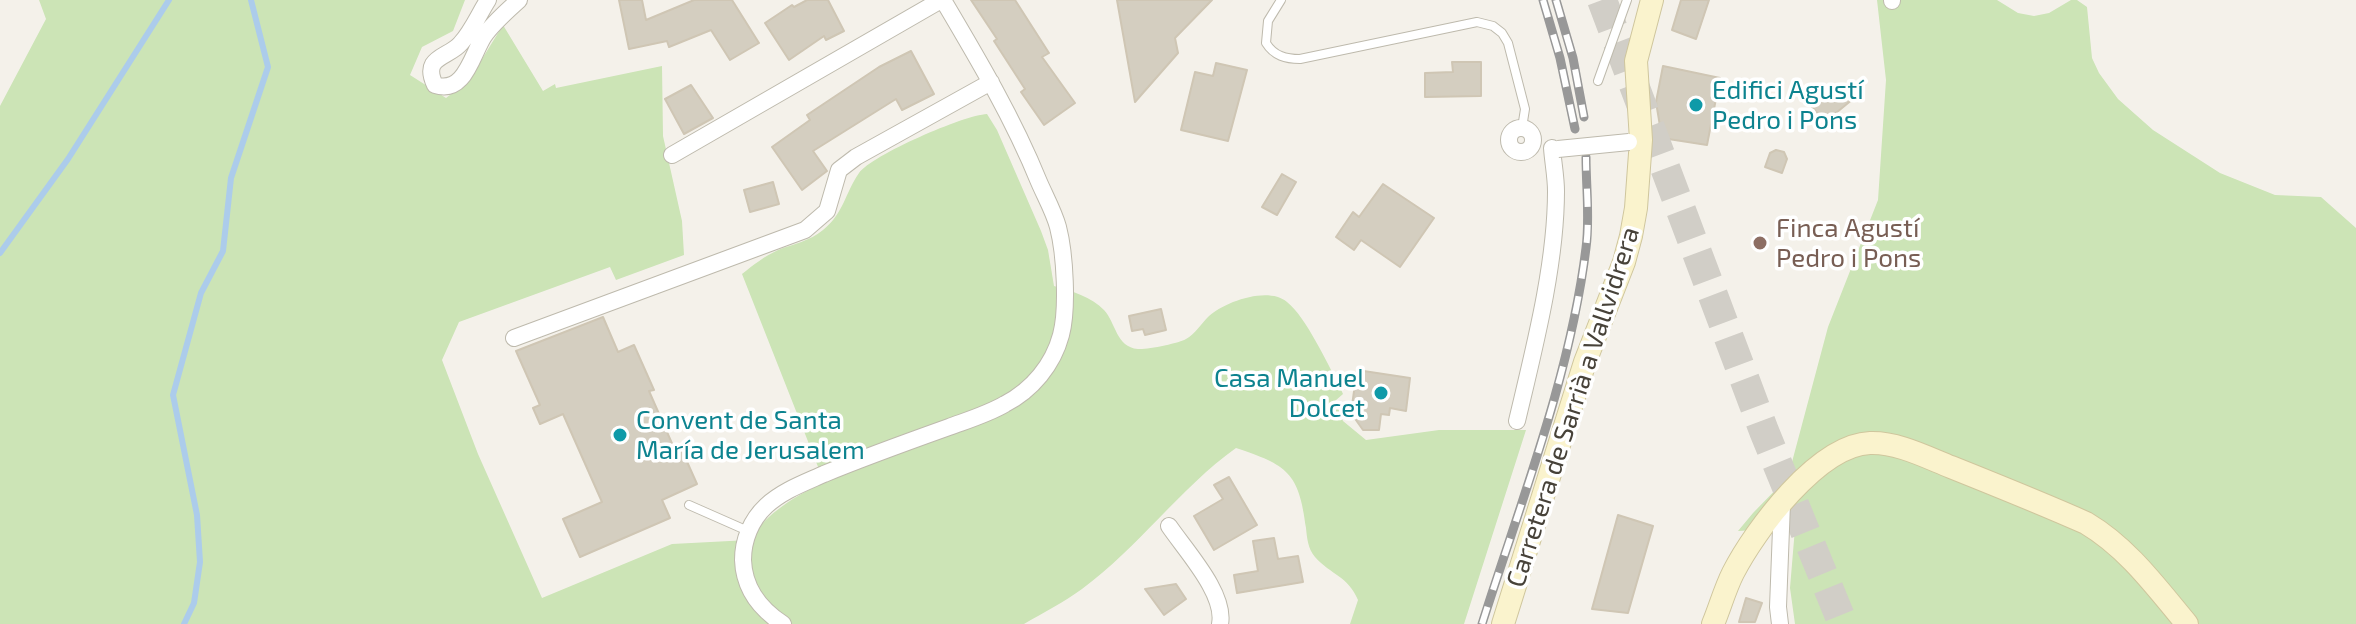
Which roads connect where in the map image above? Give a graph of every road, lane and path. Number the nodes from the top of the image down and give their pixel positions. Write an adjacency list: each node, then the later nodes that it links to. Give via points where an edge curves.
1 (488, 0): 2 (street, via 459,46 438,57 432,67 435,85 449,85 466,73 484,36)
2 (519, 0)
3 (942, 0): 8 (street); 12 (street)
4 (1281, 0): 9 (lane, via 1268,21 1266,43 1289,59 1477,22 1493,26 1508,43 1525,109)
5 (1627, 0): 7 (lane)
6 (1652, 0): 10 (main road, Carretera de Sarrià a Vallvidrera, via 1636,61)
7 (1598, 81)
8 (991, 82): 13 (street, via 839,170 827,211 805,230); 18 (street, via 1058,227 1064,317 1055,352 1035,382 1008,403 793,488 768,504)
9 (1522, 128): 11 (street, via 1530,132 1533,143)
10 (1635, 141): 11 (street, bridge); 21 (main road, Carretera de Sarrià a Vallvidrera, via 1636,208 1624,262 1585,362)
11 (1555, 148): 14 (street, via 1553,238)
12 (672, 155)
13 (514, 338)
14 (1517, 421)
15 (1782, 503): 22 (main road, via 1732,575); 23 (street); 24 (main road, via 1842,450 1885,443 2095,528 2130,556)
16 (689, 505): 18 (lane)
17 (1169, 526): 20 (street, via 1217,596)
18 (749, 531): 19 (street, via 746,579 760,605)
19 (783, 624)
20 (1220, 624)
21 (1503, 624)
22 (1713, 624)
23 (1780, 624)
24 (2187, 624)

